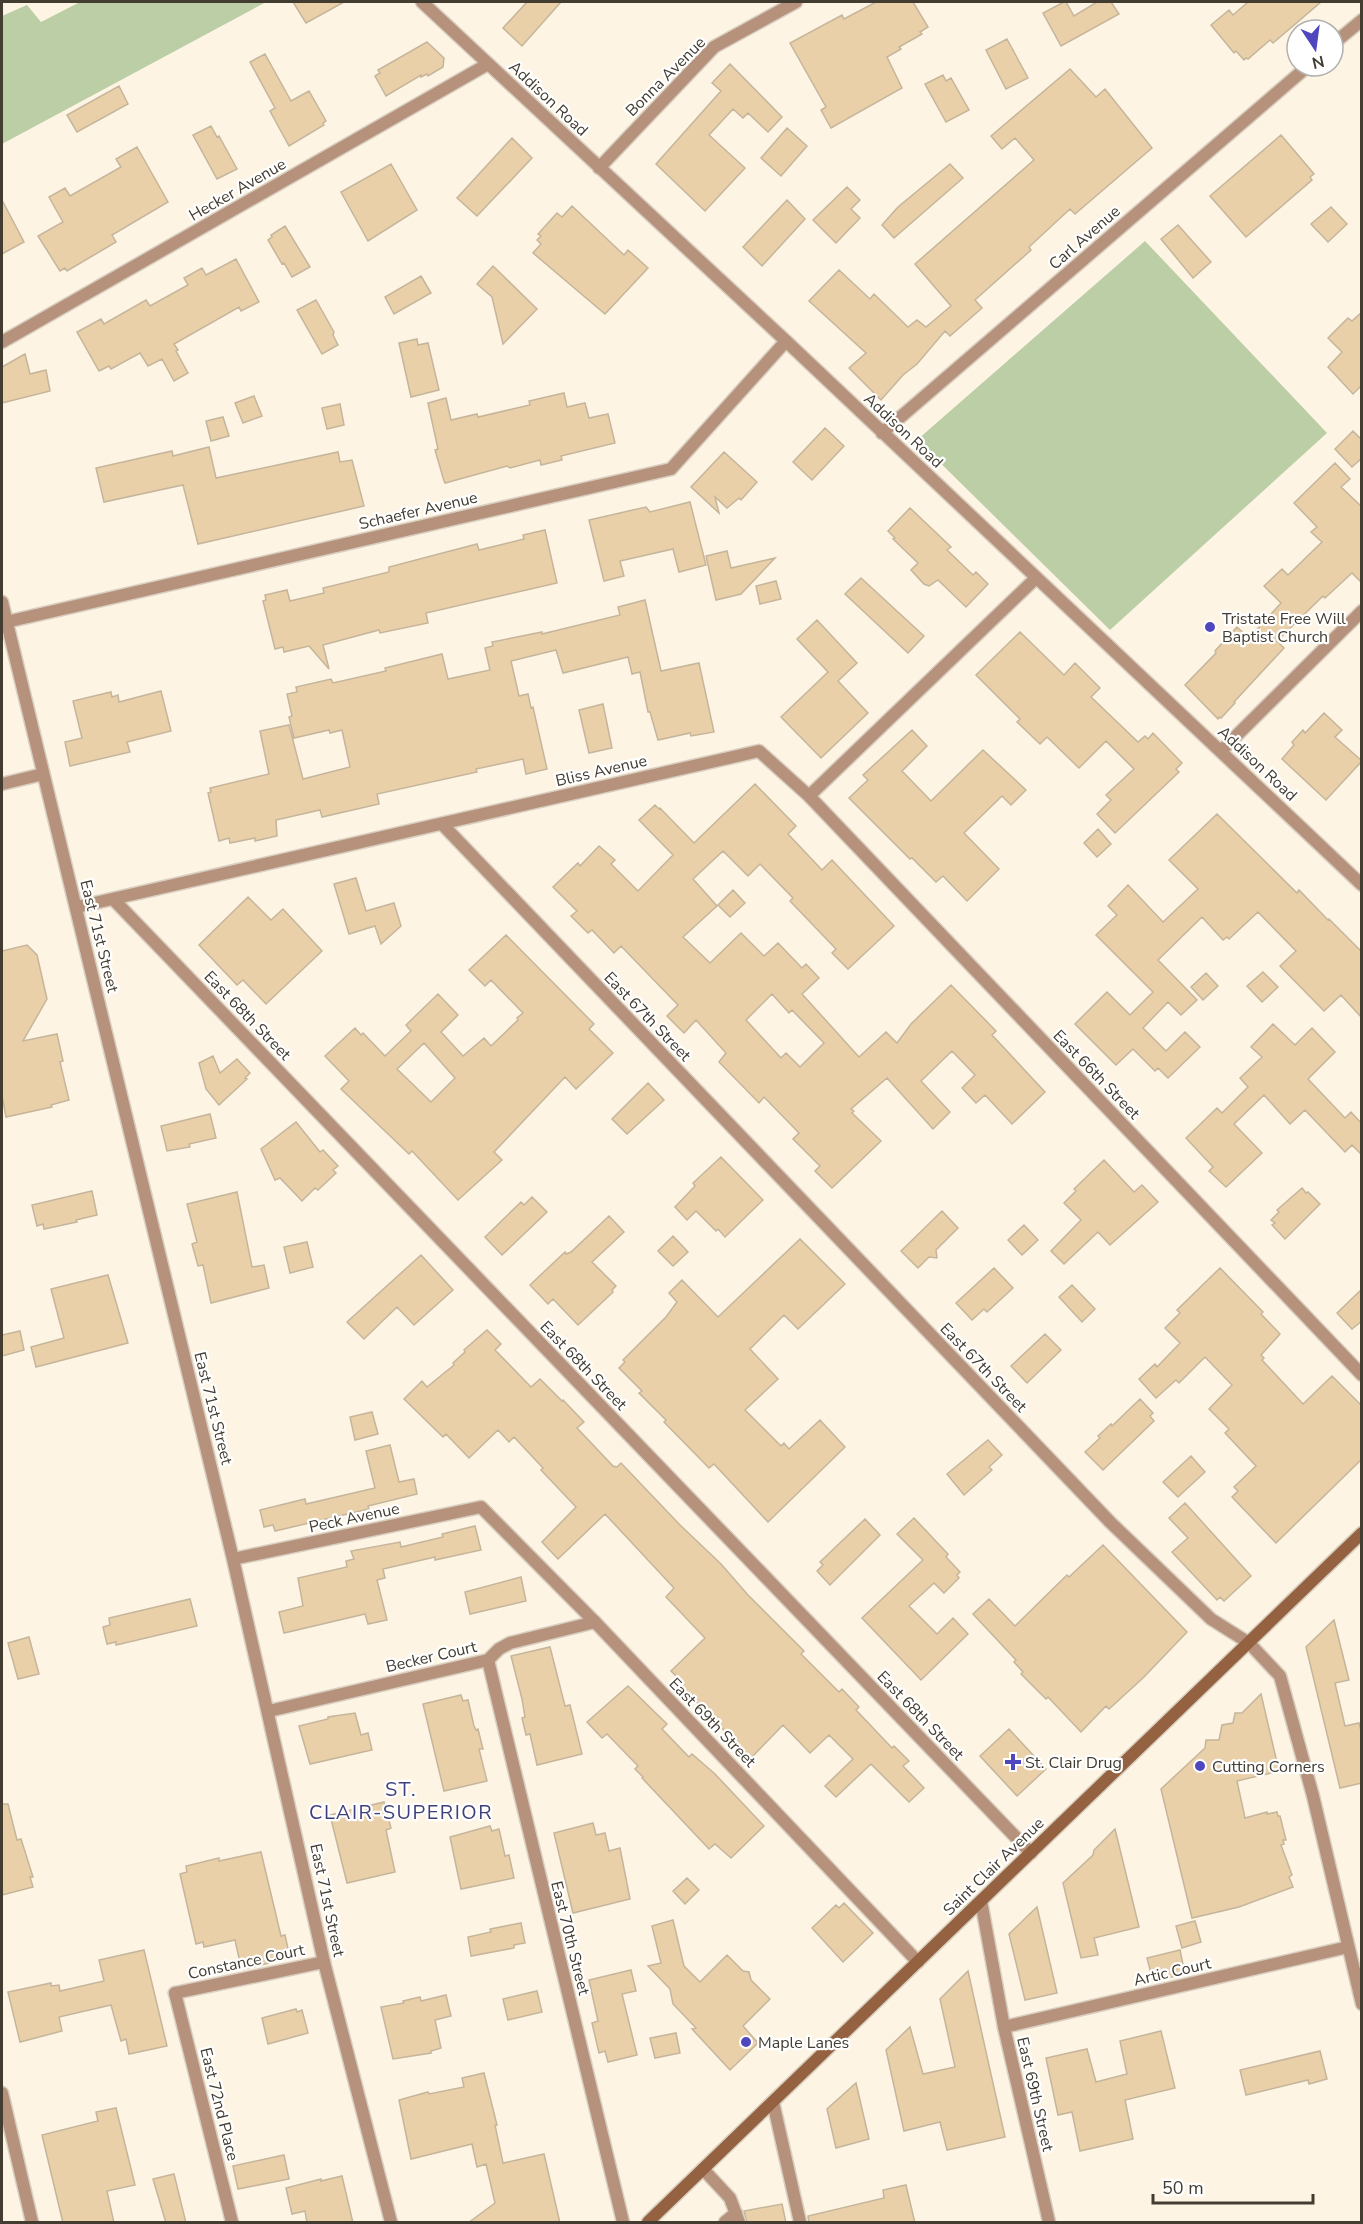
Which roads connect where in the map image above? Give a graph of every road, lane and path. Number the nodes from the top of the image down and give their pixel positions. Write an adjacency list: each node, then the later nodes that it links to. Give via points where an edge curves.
1 (422, 2): 5 (street, Addison Road)
2 (796, 2): 7 (street, Bonna Avenue, via 714,47)
3 (1362, 20): 4 (street)
4 (1345, 34)
5 (488, 64): 7 (street, Addison Road); 9 (street, Hecker Avenue)
6 (1294, 78): 10 (street, Carl Avenue)
7 (598, 168): 8 (street, Addison Road)
8 (786, 341): 10 (street, Addison Road); 14 (street, Schaefer Avenue, via 671,469)
9 (2, 342)
10 (882, 433): 11 (street, Addison Road)
11 (1036, 578): 15 (street, Addison Road); 18 (street)
12 (2, 602): 14 (street, East 71st Street)
13 (1362, 611): 15 (street)
14 (6, 622): 16 (street, East 71st Street)
15 (1221, 751): 20 (street, Addison Road)
16 (44, 774): 17 (street); 22 (street, East 71st Street)
17 (2, 784)
18 (809, 796): 19 (street, Bliss Avenue, via 759,751); 23 (street, East 66th Street)
19 (442, 824): 21 (street, Bliss Avenue); 28 (street, East 67th Street, via 1110,1522 1211,1619)
20 (1362, 885)
21 (114, 900): 22 (street, Bliss Avenue); 31 (street, East 68th Street)
22 (77, 908): 26 (street, East 71st Street)
23 (1362, 1375)
24 (481, 1508): 26 (street, Peck Avenue); 27 (street, East 69th Street)
25 (1362, 1533): 28 (main road, Saint Clair Avenue)
26 (233, 1559): 30 (street, East 71st Street)
27 (595, 1622): 29 (street, Becker Court, via 510,1643); 35 (street, East 69th Street)
28 (1249, 1643): 31 (main road, Saint Clair Avenue); 33 (street, East 67th Street, via 1280,1676)
29 (488, 1660): 30 (street, Becker Court); 46 (street, East 70th Street)
30 (269, 1711): 34 (street, East 71st Street)
31 (1031, 1853): 32 (main road, Saint Clair Avenue)
32 (981, 1901): 35 (main road, Saint Clair Avenue); 38 (street, East 69th Street)
33 (1348, 1947): 37 (street, East 67th Street); 38 (street, Artic Court)
34 (324, 1962): 36 (street, Constance Court); 45 (street, East 71st Street)
35 (918, 1962): 40 (main road, Saint Clair Avenue)
36 (175, 1993): 44 (street, East 72nd Place)
37 (1362, 2004)
38 (1004, 2027): 50 (street, East 69th Street)
39 (2, 2093): 43 (street)
40 (773, 2102): 41 (main road, Saint Clair Avenue); 49 (street)
41 (703, 2169): 42 (street, via 730,2198); 47 (main road, Saint Clair Avenue)
42 (738, 2218): 48 (street)
43 (32, 2223)
44 (232, 2223)
45 (391, 2223)
46 (623, 2223)
47 (648, 2223)
48 (725, 2223)
49 (800, 2223)
50 (1049, 2223)

